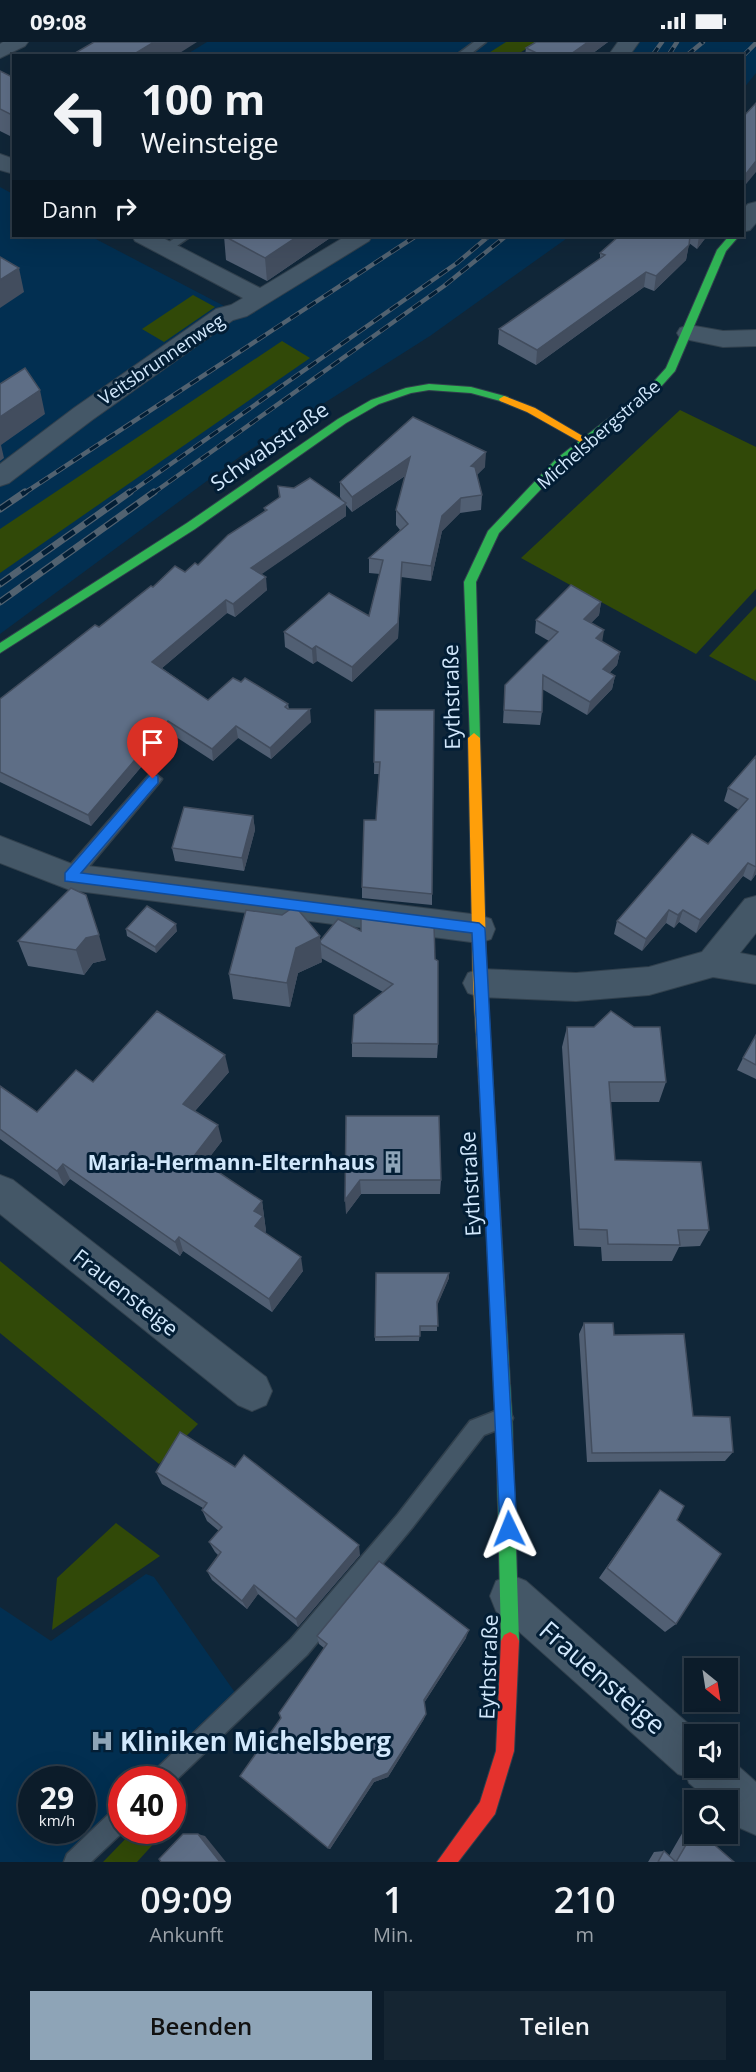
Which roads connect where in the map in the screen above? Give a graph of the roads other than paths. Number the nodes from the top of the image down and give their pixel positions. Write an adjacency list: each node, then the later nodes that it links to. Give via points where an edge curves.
1 (18, 42): 4 (street)
2 (481, 42): 5 (lane)
3 (629, 42): 6 (street)
4 (0, 52)
5 (463, 54)
6 (620, 54)
7 (756, 209): 8 (street)
8 (744, 223)
9 (148, 237): 12 (street)
10 (360, 237): 13 (street, Veitsbrunnenweg)
11 (733, 237): 14 (street, Michelsbergstraße, via 722,250)
12 (176, 242): 13 (street)
13 (259, 297): 17 (street, Veitsbrunnenweg, via 239,311 225,314)
14 (689, 333): 15 (street, via 723,339); 16 (street, Michelsbergstraße, via 672,369 653,389)
15 (756, 338)
16 (586, 441): 18 (street, Michelsbergstraße); 19 (street, Schwabstraße, via 500,396 429,387 381,399)
17 (0, 477)
18 (521, 502): 24 (street, Eythstraße, via 494,531 470,582)
19 (0, 649)
20 (153, 779): 22 (lane)
21 (0, 849): 22 (street)
22 (70, 877): 24 (street)
23 (756, 909): 25 (street)
24 (479, 928): 27 (street, Eythstraße)
25 (713, 963): 26 (street); 27 (street, via 649,981 576,987)
26 (756, 970)
27 (480, 983): 30 (street, Eythstraße)
28 (0, 1192): 29 (street, Frauensteige)
29 (252, 1391)
30 (504, 1418): 31 (street, Eythstraße); 33 (lane, via 477,1428 299,1647)
31 (511, 1596): 32 (street, Frauensteige); 38 (street, Eythstraße, via 506,1751 488,1807)
32 (684, 1749)
33 (175, 1766)
34 (717, 1778): 35 (street)
35 (756, 1812)
36 (108, 1830): 37 (lane)
37 (75, 1862)
38 (446, 1862)

